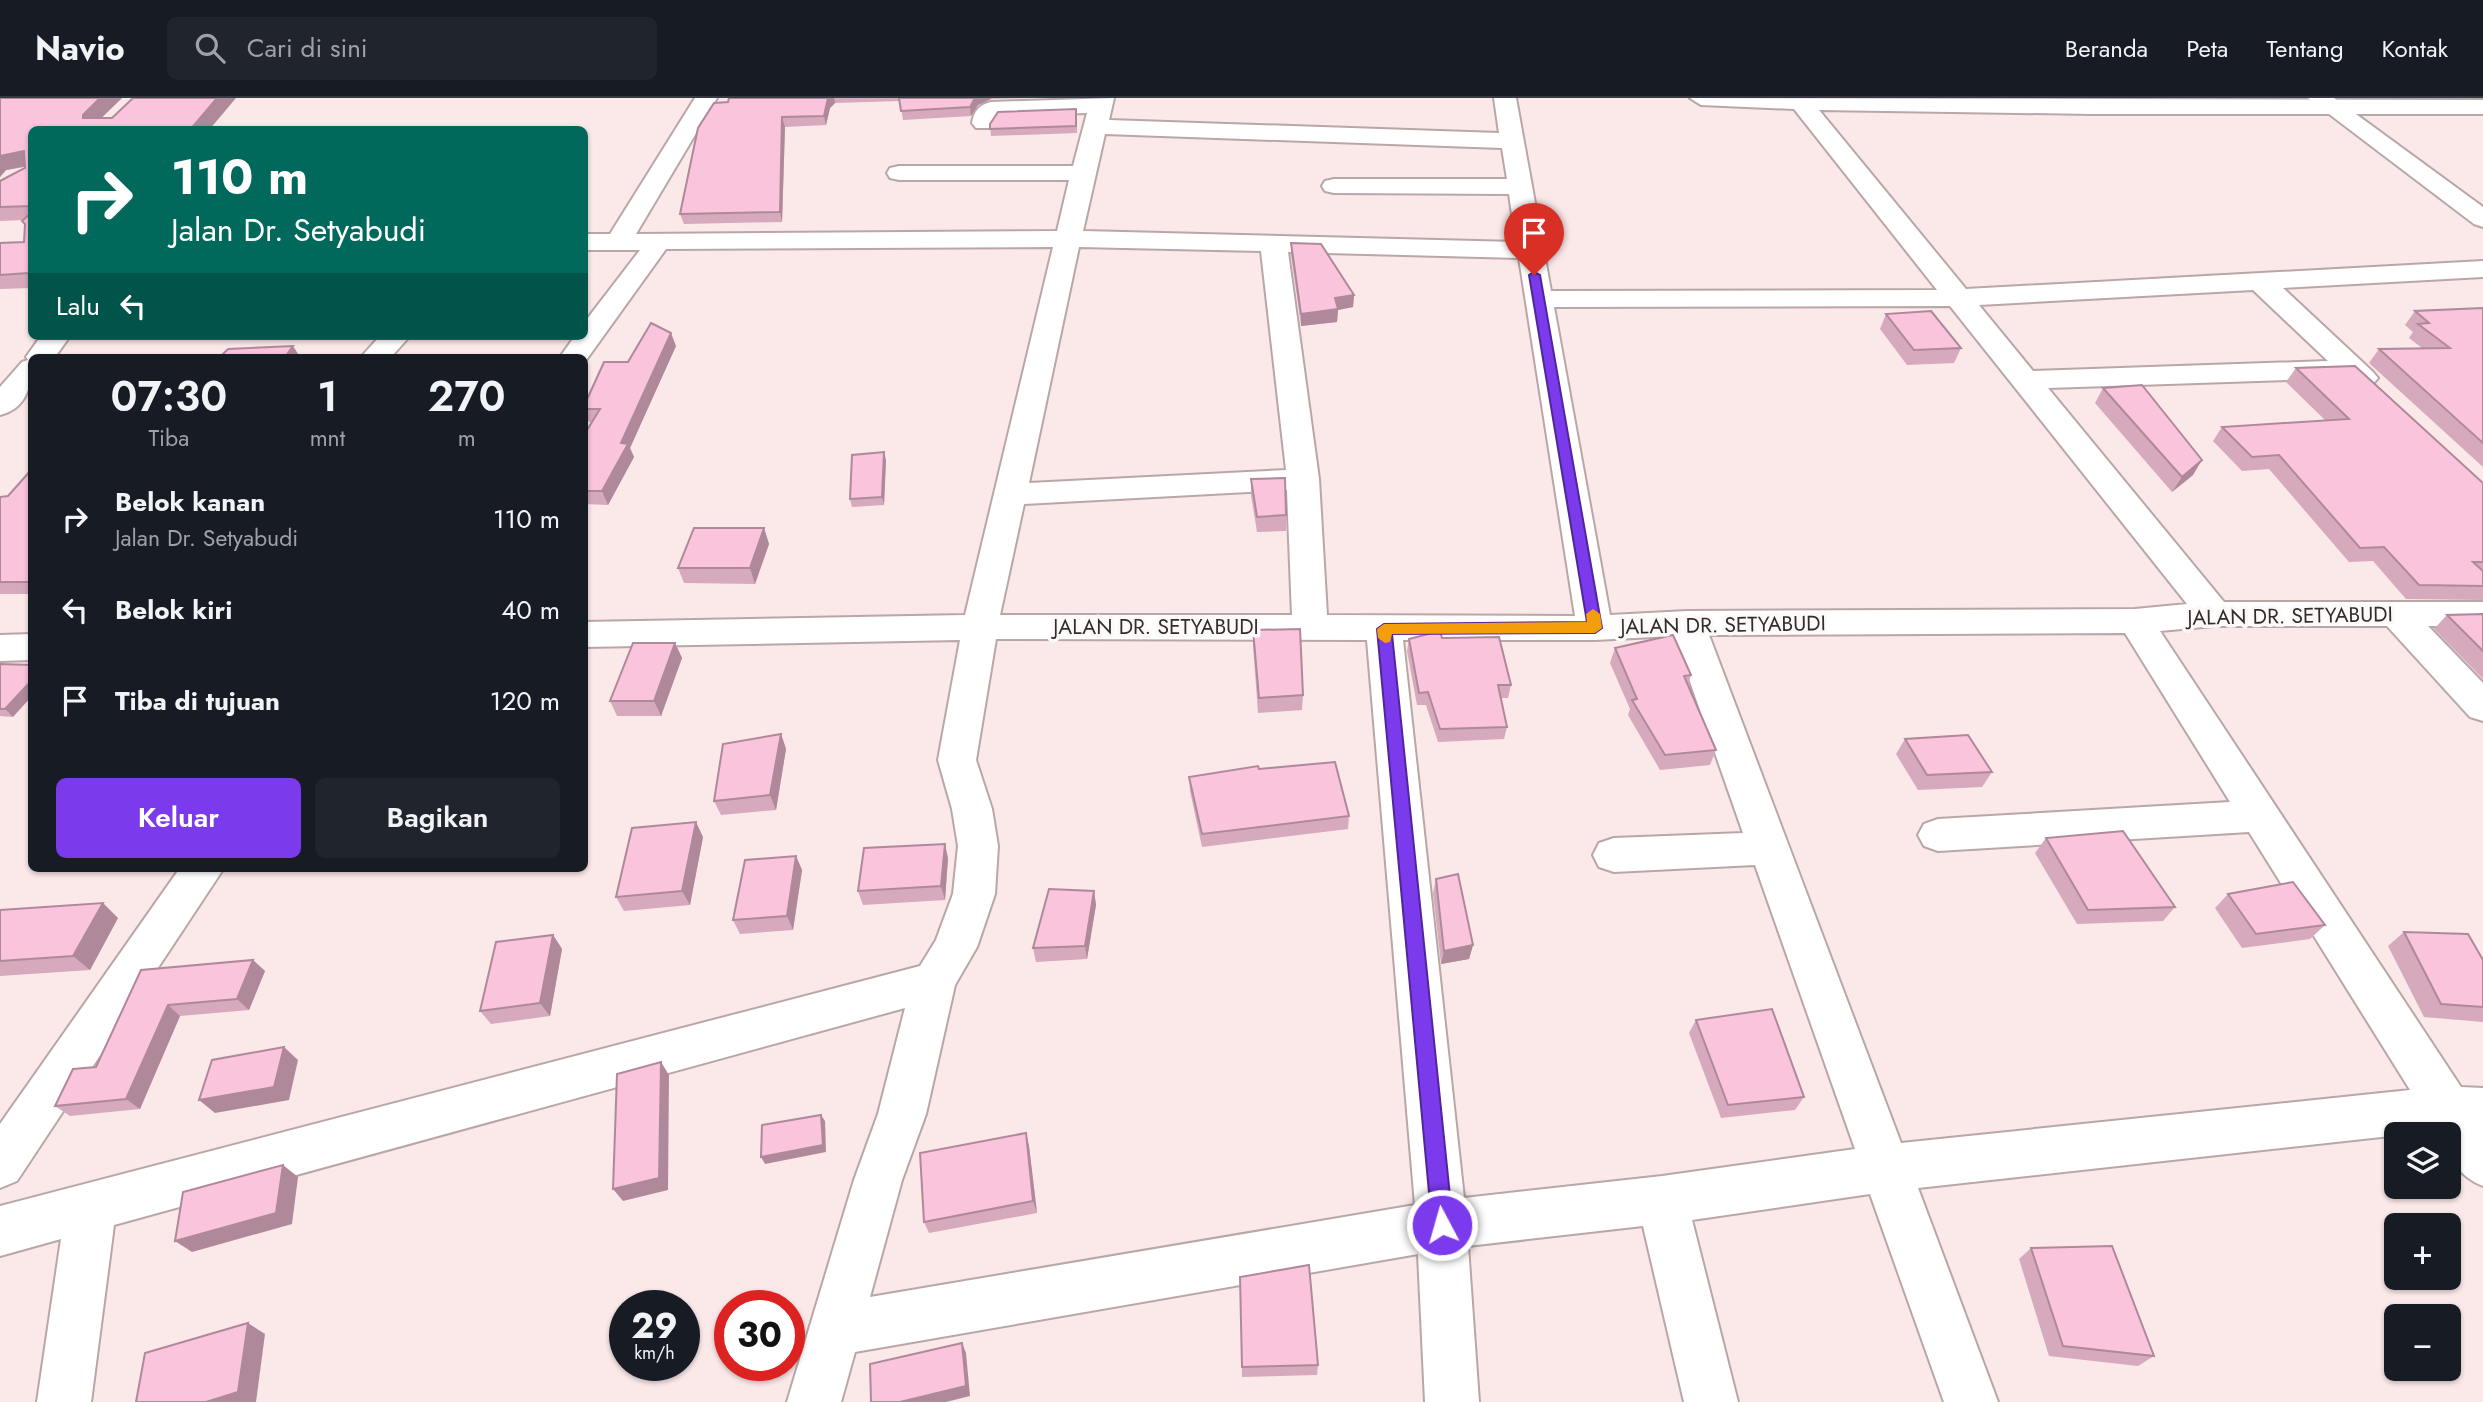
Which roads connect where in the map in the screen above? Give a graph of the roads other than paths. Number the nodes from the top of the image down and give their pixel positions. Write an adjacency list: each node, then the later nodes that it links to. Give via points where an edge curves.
1 (706, 98): 20 (street)
2 (1505, 98): 11 (street)
3 (1701, 98): 4 (street)
4 (1799, 101): 5 (street); 26 (street)
5 (1987, 102): 7 (street)
6 (2325, 102): 7 (street); 8 (street); 17 (street)
7 (2070, 103)
8 (2483, 107)
9 (1100, 110): 10 (street, via 991,109 985,114); 11 (street); 13 (street)
10 (985, 123)
11 (1511, 141): 15 (street)
12 (899, 173): 13 (street)
13 (1083, 173): 18 (street)
14 (1334, 186): 16 (street)
15 (1520, 187): 16 (street); 23 (street)
16 (1377, 217): 22 (street); 23 (street)
17 (2483, 219)
18 (1070, 239): 19 (street); 22 (street); 39 (street)
19 (660, 240): 20 (street); 28 (street)
20 (619, 241): 21 (street)
21 (588, 242)
22 (1274, 246): 38 (street)
23 (1530, 250): 27 (street)
24 (2483, 269): 25 (street)
25 (2260, 282): 26 (street); 33 (street)
26 (1957, 298): 27 (street); 35 (street)
27 (1538, 299): 47 (street)
28 (588, 337)
29 (53, 340): 31 (street)
30 (392, 340): 32 (street)
31 (42, 354)
32 (378, 354)
33 (2354, 368): 35 (street); 36 (street)
34 (28, 373): 37 (street)
35 (2023, 380): 40 (street)
36 (2383, 395)
37 (0, 406)
38 (1303, 479): 39 (street); 46 (street)
39 (1011, 494): 45 (street)
40 (2214, 614): 41 (street, JALAN DR. SETYABUDI); 43 (street, JALAN DR. SETYABUDI)
41 (2396, 614): 42 (street, JALAN DR. SETYABUDI); 52 (street)
42 (2483, 614)
43 (2135, 621): 44 (street, JALAN DR. SETYABUDI); 53 (street)
44 (1687, 623): 47 (street, JALAN DR. SETYABUDI); 55 (street)
45 (980, 627): 46 (street, JALAN DR. SETYABUDI); 49 (street, JALAN DR. SETYABUDI); 58 (street, via 957,760 978,846 974,894 955,947)
46 (1310, 627): 48 (street, JALAN DR. SETYABUDI)
47 (1595, 628): 48 (street, JALAN DR. SETYABUDI)
48 (1384, 629): 65 (street)
49 (588, 635)
50 (0, 648): 51 (street)
51 (28, 648)
52 (2483, 707)
53 (2259, 816): 54 (street); 59 (street)
54 (1938, 835)
55 (1771, 848): 56 (street); 62 (street)
56 (1614, 855)
57 (200, 872): 61 (street)
58 (934, 981): 64 (street); 67 (street, via 902,1114)
59 (2467, 1109): 60 (street); 62 (street)
60 (2483, 1163)
61 (0, 1165)
62 (1887, 1168): 63 (street); 72 (street)
63 (1662, 1199): 65 (street); 71 (street)
64 (91, 1207): 66 (street); 68 (street)
65 (1442, 1225): 67 (street); 70 (street)
66 (0, 1231)
67 (833, 1330): 69 (street)
68 (64, 1402)
69 (814, 1402)
70 (1452, 1402)
71 (1711, 1402)
72 (1971, 1402)

